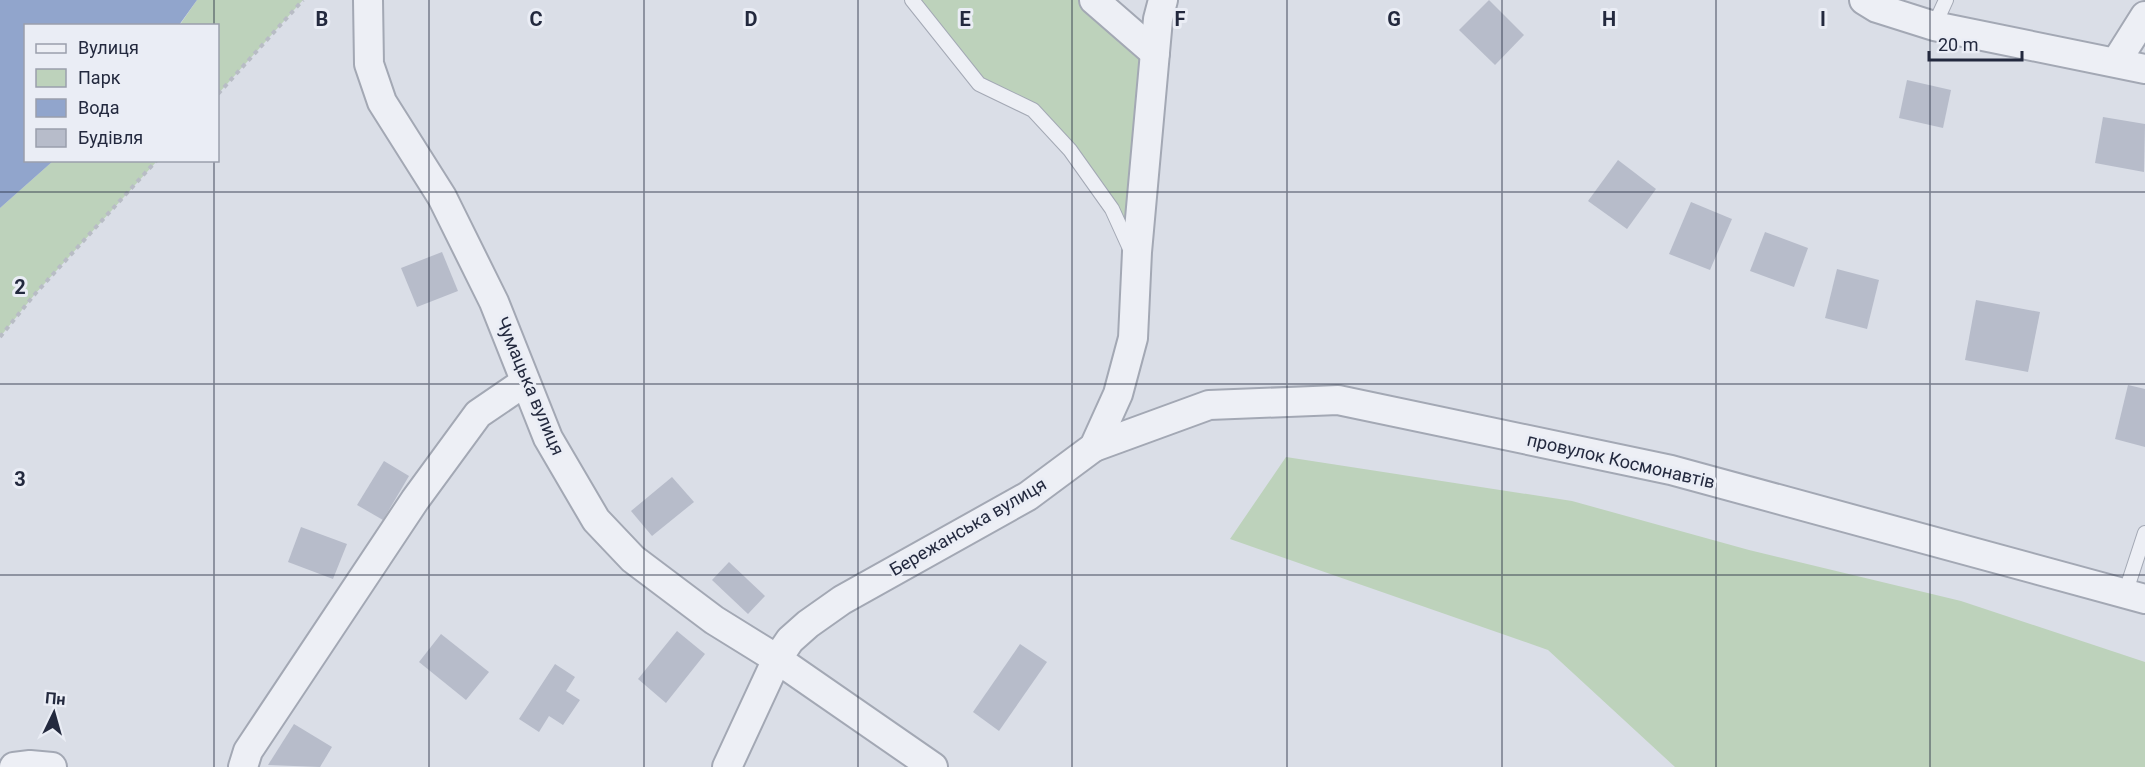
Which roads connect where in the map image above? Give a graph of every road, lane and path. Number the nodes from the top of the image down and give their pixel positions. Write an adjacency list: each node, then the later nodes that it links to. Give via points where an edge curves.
1 (303, 0): 13 (path)
2 (368, 0): 17 (street, Чумацька вулиця, via 369,64 382,102 442,197 494,302)
3 (912, 0): 15 (lane, via 979,84 1033,110 1070,150 1112,209)
4 (1094, 0): 10 (street)
5 (1162, 0): 10 (street, Бережанська вулиця)
6 (1864, 0): 9 (street)
7 (1946, 0): 9 (lane)
8 (2145, 16): 11 (street)
9 (1934, 26): 11 (street)
10 (1155, 53): 15 (street, Бережанська вулиця)
11 (2116, 62): 12 (street)
12 (2145, 69)
13 (219, 93)
14 (155, 162): 16 (path, via 34,294)
15 (1137, 263): 18 (street, Бережанська вулиця, via 1133,338 1118,394)
16 (0, 337)
17 (525, 382): 21 (street, Чумацька вулиця, via 548,438 596,520 633,559 714,620); 24 (street, via 478,414 415,500 248,751)
18 (1094, 447): 20 (street, провулок Космонавтів, via 1209,405 1338,400 1671,470); 21 (street, Бережанська вулиця, via 1028,496 842,600 790,640)
19 (2145, 533): 20 (lane)
20 (2135, 596)
21 (777, 659): 25 (street, Бережанська вулиця); 26 (street, Чумацька вулиця)
22 (14, 767): 23 (street)
23 (52, 767)
24 (243, 767)
25 (727, 767)
26 (933, 767)

